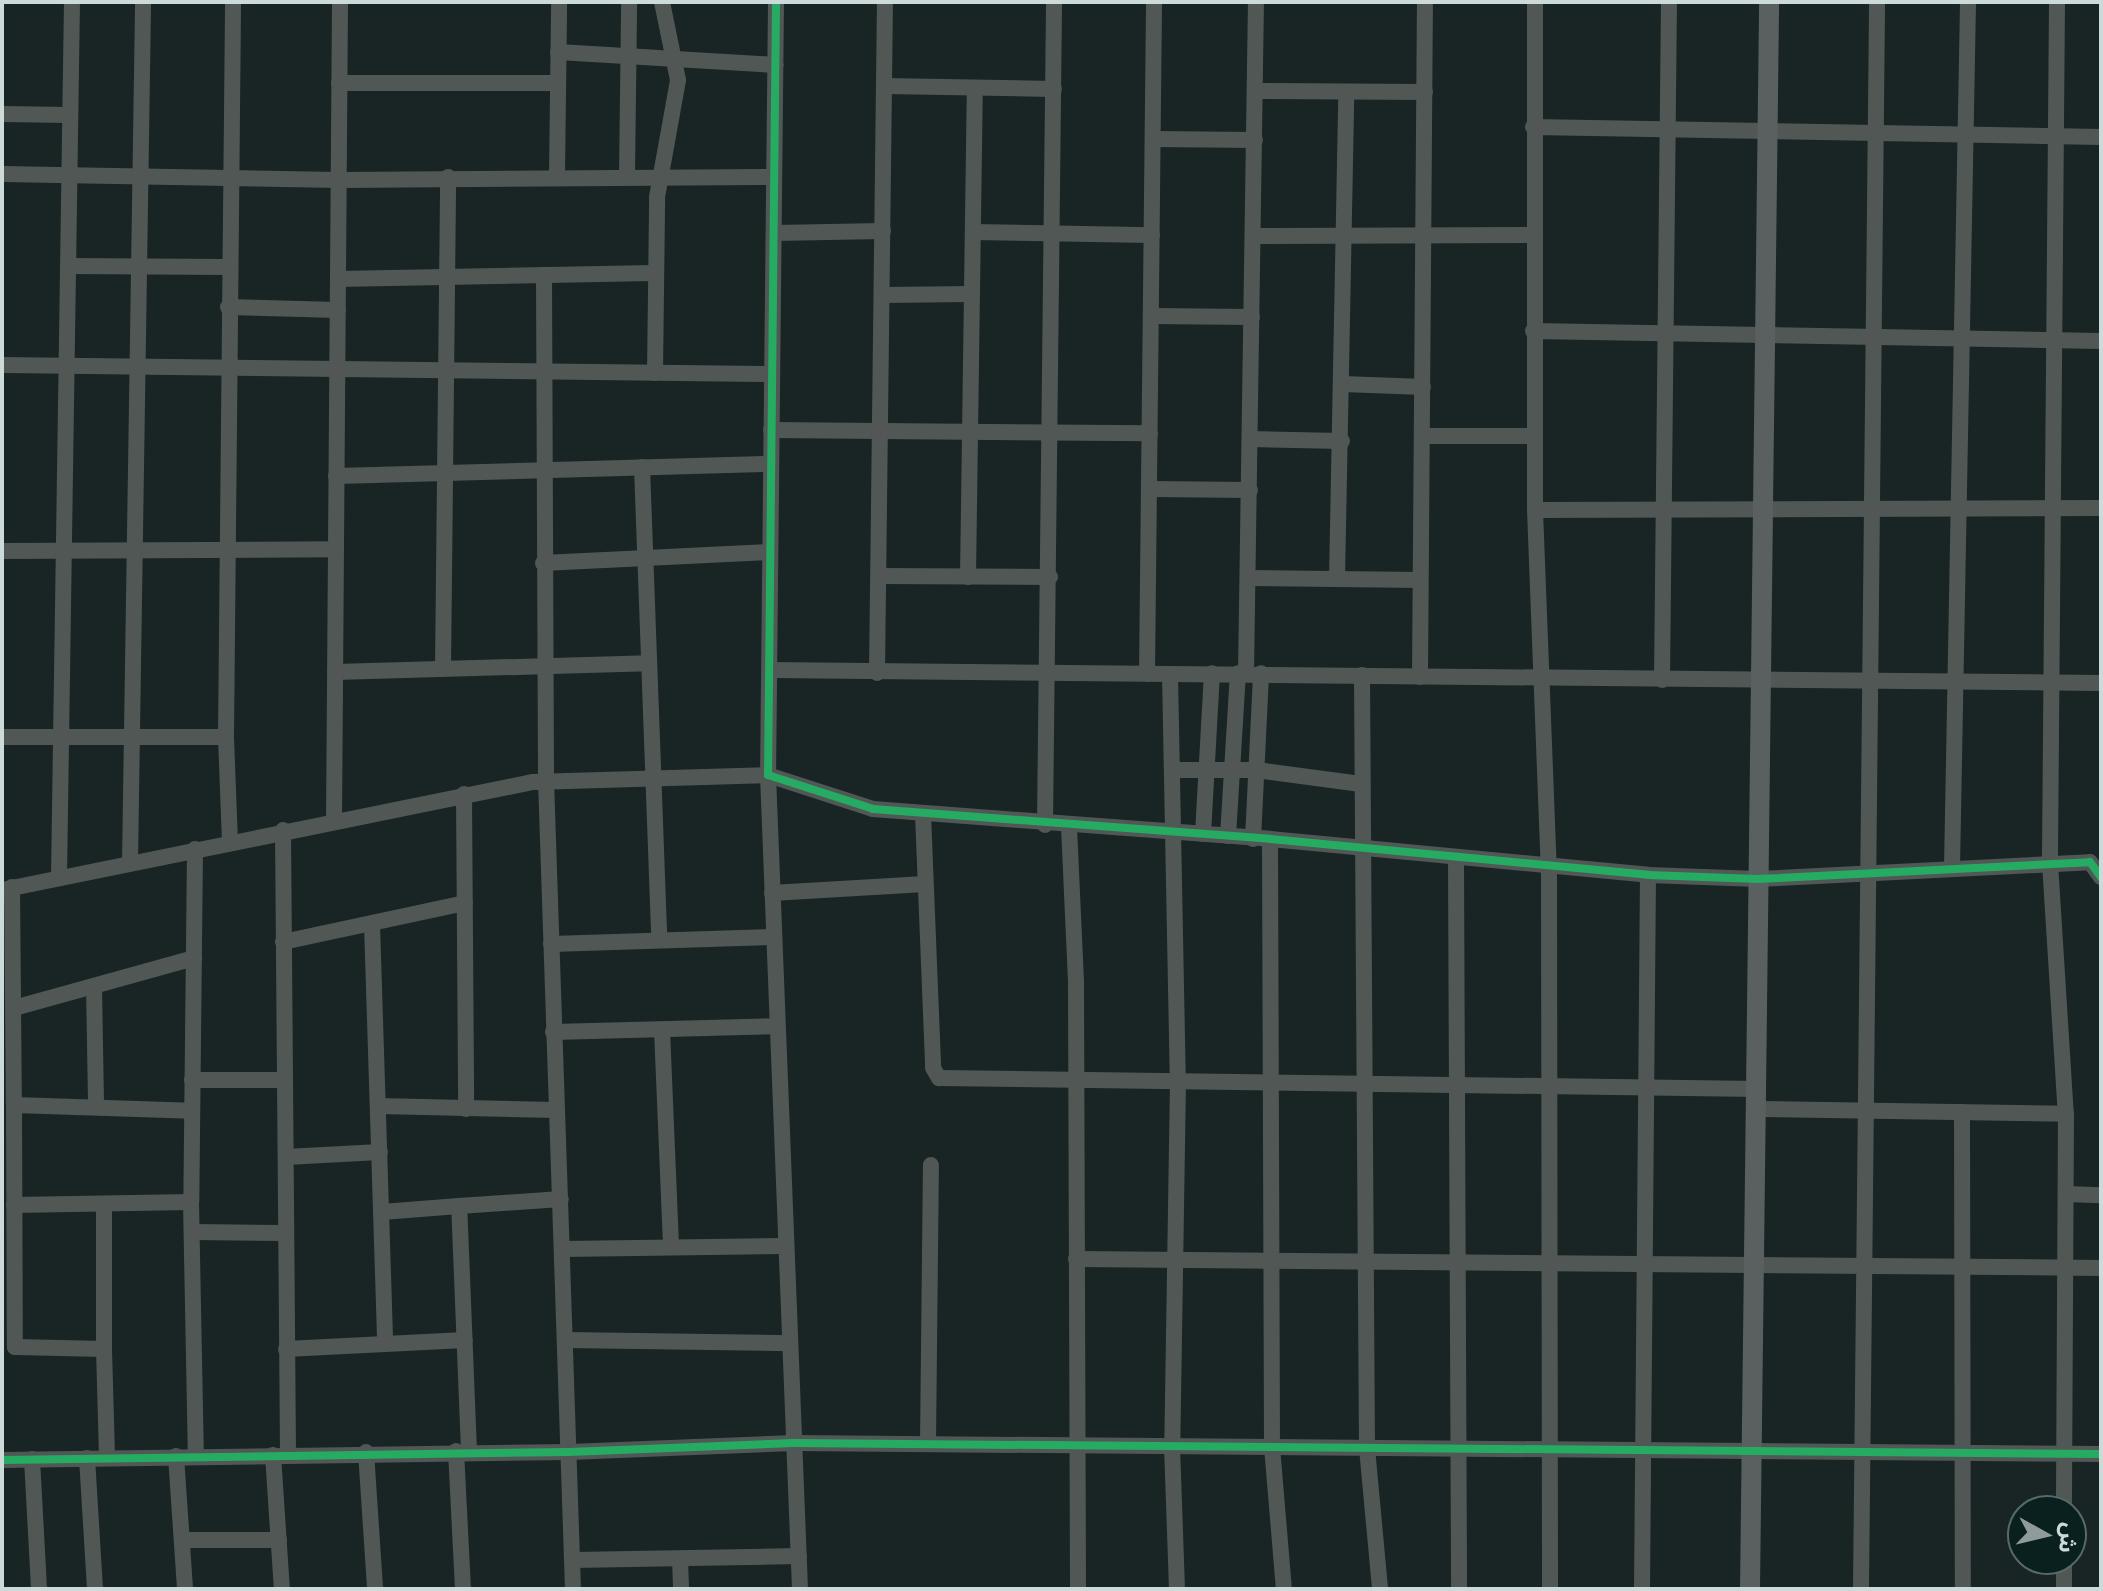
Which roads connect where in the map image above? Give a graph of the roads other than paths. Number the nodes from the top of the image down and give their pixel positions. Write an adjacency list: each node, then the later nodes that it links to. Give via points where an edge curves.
1 (72, 2): 33 (street)
2 (143, 2): 45 (street)
3 (233, 2): 51 (street)
4 (340, 2): 24 (street)
5 (559, 2): 20 (street)
6 (629, 2): 21 (street)
7 (662, 2): 22 (street)
8 (776, 2): 23 (street)
9 (885, 2): 26 (street)
10 (1054, 2): 28 (street)
11 (1154, 2): 41 (street)
12 (1256, 2): 29 (street)
13 (1425, 2): 31 (street)
14 (1535, 2): 34 (street)
15 (1669, 2): 35 (street)
16 (1769, 2): 36 (main road)
17 (1877, 2): 37 (street)
18 (1968, 2): 38 (street)
19 (2057, 2): 39 (street)
20 (558, 52): 21 (street); 25 (street)
21 (628, 56): 22 (street); 47 (street)
22 (676, 59): 23 (street); 48 (street, via 678,99)
23 (776, 65): 50 (street)
24 (339, 83): 25 (street); 52 (street)
25 (557, 83): 46 (street)
26 (884, 86): 27 (street); 53 (street)
27 (975, 88): 28 (street); 54 (street)
28 (1054, 89): 56 (street)
29 (1256, 91): 30 (street); 42 (street)
30 (1346, 92): 31 (street); 60 (street)
31 (1425, 92): 61 (street)
32 (2, 114): 33 (street)
33 (69, 115): 44 (street)
34 (1533, 127): 35 (street); 58 (street)
35 (1668, 130): 36 (street); 76 (street)
36 (1767, 134): 37 (street); 77 (main road)
37 (1878, 134): 38 (street); 78 (street)
38 (1966, 134): 39 (street); 79 (street)
39 (2056, 135): 40 (street); 80 (street)
40 (2101, 137)
41 (1153, 139): 42 (street); 57 (street)
42 (1255, 140): 59 (street)
43 (2, 174): 44 (street)
44 (69, 175): 45 (street); 62 (street)
45 (142, 176): 51 (street); 63 (street)
46 (557, 176): 47 (street); 49 (street)
47 (627, 176): 48 (street)
48 (658, 176): 50 (street); 65 (street)
49 (448, 177): 52 (street); 67 (street)
50 (774, 177): 55 (street)
51 (231, 178): 52 (street); 64 (street)
52 (339, 180): 68 (street)
53 (883, 231): 55 (street); 70 (street)
54 (973, 232): 56 (street); 69 (street)
55 (774, 233): 90 (street)
56 (1054, 233): 57 (street); 96 (street)
57 (1152, 235): 73 (street)
58 (1532, 235): 61 (street); 75 (street)
59 (1254, 236): 60 (street); 74 (street)
60 (1345, 237): 61 (street); 91 (street)
61 (1425, 237): 92 (street)
62 (68, 266): 63 (street); 82 (street)
63 (141, 266): 64 (street); 83 (street)
64 (229, 267): 71 (street)
65 (653, 273): 66 (street); 89 (street)
66 (544, 275): 67 (street); 88 (street)
67 (447, 277): 68 (street); 87 (street)
68 (338, 279): 72 (street)
69 (972, 294): 70 (street); 95 (street)
70 (883, 295): 94 (street)
71 (228, 307): 72 (street); 85 (street)
72 (338, 310): 86 (street)
73 (1151, 316): 74 (street); 97 (street)
74 (1252, 317): 100 (street)
75 (1533, 331): 76 (street); 99 (street)
76 (1669, 335): 77 (street); 109 (street)
77 (1766, 337): 78 (street); 112 (main road)
78 (1874, 338): 79 (street); 113 (street)
79 (1963, 340): 80 (street); 110 (street)
80 (2054, 340): 81 (street); 114 (street)
81 (2101, 341)
82 (69, 364): 83 (street); 84 (street); 119 (street)
83 (140, 364): 85 (street); 120 (street)
84 (2, 365)
85 (227, 365): 86 (street); 117 (street)
86 (338, 369): 87 (street); 106 (street)
87 (448, 370): 88 (street); 105 (street)
88 (542, 371): 89 (street); 104 (street)
89 (655, 373): 90 (street)
90 (771, 374): 93 (street)
91 (1343, 384): 92 (street); 101 (street)
92 (1423, 387): 98 (street)
93 (771, 430): 94 (street); 102 (street)
94 (881, 432): 95 (street); 124 (street)
95 (970, 433): 96 (street); 125 (street)
96 (1052, 433): 97 (street); 126 (street)
97 (1150, 433): 107 (street)
98 (1423, 436): 99 (street); 129 (street)
99 (1534, 436): 115 (street)
100 (1250, 439): 101 (street); 108 (street)
101 (1342, 441): 128 (street)
102 (770, 464): 103 (street); 121 (street)
103 (642, 467): 104 (street); 122 (street)
104 (541, 470): 105 (street); 123 (street)
105 (447, 474): 106 (street); 132 (street)
106 (336, 476): 116 (street)
107 (1150, 489): 108 (street); 138 (street)
108 (1250, 490): 127 (street)
109 (1664, 508): 112 (street); 115 (street); 144 (street)
110 (1960, 508): 113 (street); 114 (street); 146 (street)
111 (2101, 508): 114 (street)
112 (1765, 509): 113 (street); 145 (main road)
113 (1871, 509): 148 (street)
114 (2052, 509): 147 (street)
115 (1535, 510): 142 (street)
116 (336, 549): 117 (street); 134 (street)
117 (228, 550): 120 (street); 152 (street)
118 (2, 551): 119 (street)
119 (65, 551): 120 (street); 151 (street)
120 (137, 551): 153 (street)
121 (769, 552): 122 (street); 133 (street)
122 (645, 559): 123 (street); 130 (street)
123 (543, 563): 131 (street)
124 (879, 576): 125 (street); 135 (street)
125 (968, 577): 126 (street)
126 (1050, 577): 140 (street)
127 (1248, 578): 128 (street); 137 (street)
128 (1337, 579): 129 (street)
129 (1420, 580): 143 (street)
130 (648, 663): 131 (street); 159 (street)
131 (544, 666): 132 (street); 160 (street)
132 (443, 669): 134 (street)
133 (770, 670): 135 (street); 158 (street)
134 (335, 672): 164 (street)
135 (877, 673): 140 (street)
136 (1212, 673): 137 (street); 139 (street); 154 (street)
137 (1248, 673): 141 (street); 155 (street); 157 (street)
138 (1147, 674): 139 (street); 140 (street)
139 (1170, 674): 156 (street)
140 (1048, 675): 165 (street)
141 (1362, 675): 143 (street); 161 (street)
142 (1540, 675): 143 (street); 144 (street); 179 (street)
143 (1420, 677)
144 (1662, 680): 145 (street)
145 (1763, 681): 148 (street); 185 (main road)
146 (1955, 681): 147 (street); 148 (street); 180 (street)
147 (2052, 681): 149 (street); 178 (street)
148 (1868, 682): 181 (street)
149 (2101, 683)
150 (2, 737): 151 (street)
151 (62, 737): 153 (street); 183 (street)
152 (226, 737): 153 (street); 172 (street)
153 (135, 738): 177 (street)
154 (1205, 769): 155 (street); 156 (street); 169 (street)
155 (1232, 769): 157 (street); 170 (street)
156 (1172, 770): 168 (street)
157 (1256, 770): 161 (street); 171 (street)
158 (768, 775): 159 (street); 163 (street, via 845,804); 188 (street)
159 (654, 776): 160 (street); 192 (street)
160 (546, 780): 162 (street); 194 (street)
161 (1361, 784): 174 (street)
162 (464, 794): 164 (street); 189 (street)
163 (923, 814): 165 (street); 186 (street)
164 (334, 820): 167 (street)
165 (1045, 825): 166 (street)
166 (1069, 827): 168 (street); 203 (street)
167 (283, 830): 172 (street); 193 (street)
168 (1173, 831): 169 (street); 204 (street)
169 (1203, 834): 170 (street)
170 (1228, 836): 171 (street)
171 (1261, 839): 174 (street); 205 (street)
172 (230, 842): 173 (street)
173 (195, 849): 177 (street); 195 (street)
174 (1360, 849): 175 (street); 206 (street)
175 (1456, 859): 179 (street); 207 (street)
176 (2095, 862): 178 (street); 184 (street)
177 (130, 863): 183 (street)
178 (2050, 863): 180 (street); 219 (street)
179 (1549, 867): 182 (street); 208 (street)
180 (1952, 868): 181 (street)
181 (1868, 874): 185 (street); 217 (street)
182 (1648, 875): 185 (street); 209 (street)
183 (59, 877): 187 (street)
184 (2101, 877)
185 (1758, 879): 210 (main road)
186 (925, 884): 188 (street); 203 (street, via 935,1074 945,1080)
187 (7, 888): 197 (street)
188 (772, 893): 191 (street)
189 (465, 903): 190 (street); 214 (street)
190 (372, 924): 193 (street); 212 (street)
191 (773, 937): 192 (street); 198 (street)
192 (659, 940): 194 (street)
193 (283, 942): 202 (street)
194 (551, 944): 200 (street)
195 (194, 958): 196 (street); 201 (street)
196 (94, 987): 197 (street); 213 (street)
197 (14, 1008): 211 (street)
198 (777, 1026): 199 (street); 234 (street)
199 (662, 1030): 200 (street); 235 (street)
200 (553, 1032): 215 (street)
201 (192, 1080): 202 (street); 216 (street)
202 (284, 1080): 221 (street)
203 (1075, 1081): 204 (street); 237 (street)
204 (1178, 1081): 205 (street); 238 (street)
205 (1269, 1082): 206 (street); 239 (street)
206 (1361, 1082): 207 (street); 240 (street)
207 (1457, 1083): 208 (street); 241 (street)
208 (1549, 1083): 209 (street); 242 (street)
209 (1646, 1085): 210 (street); 243 (street)
210 (1758, 1099): 217 (street); 244 (main road)
211 (14, 1105): 213 (street); 223 (street)
212 (378, 1106): 214 (street); 220 (street)
213 (96, 1107): 216 (street)
214 (466, 1109): 215 (street)
215 (556, 1110): 226 (street)
216 (191, 1111): 227 (street)
217 (1866, 1111): 218 (street); 245 (street)
218 (1962, 1112): 219 (street); 246 (street)
219 (2066, 1114): 224 (street)
220 (380, 1152): 221 (street); 231 (street)
221 (286, 1157): 233 (street)
222 (931, 1165): 257 (street)
223 (8, 1184): 229 (street)
224 (2066, 1194): 225 (street); 247 (street)
225 (2101, 1195)
226 (561, 1199): 230 (street); 236 (street)
227 (191, 1202): 228 (street); 232 (street)
228 (104, 1204): 229 (street); 254 (street)
229 (14, 1205): 253 (street)
230 (459, 1206): 231 (street); 249 (street)
231 (382, 1212): 252 (street)
232 (192, 1232): 233 (street); 275 (street)
233 (286, 1233): 255 (street)
234 (786, 1246): 235 (street); 251 (street)
235 (671, 1247): 236 (street)
236 (563, 1249): 250 (street)
237 (1076, 1259): 238 (street); 258 (street)
238 (1177, 1260): 239 (street); 259 (street)
239 (1269, 1261): 240 (street); 260 (street)
240 (1364, 1262): 241 (street); 261 (street)
241 (1458, 1263): 242 (street); 262 (street)
242 (1550, 1265): 243 (street); 263 (street)
243 (1645, 1266): 244 (street); 264 (street)
244 (1755, 1267): 245 (street); 266 (main road)
245 (1864, 1267): 246 (street); 269 (street)
246 (1962, 1267): 247 (street); 270 (street)
247 (2066, 1268): 248 (street); 271 (street)
248 (2101, 1268)
249 (465, 1340): 252 (street); 265 (street)
250 (565, 1340): 251 (street); 268 (street)
251 (790, 1343): 256 (street)
252 (385, 1344): 255 (street)
253 (8, 1347): 254 (street)
254 (104, 1349): 276 (street)
255 (286, 1349): 273 (street)
256 (793, 1443): 257 (street); 268 (street); 283 (street)
257 (928, 1444): 258 (street)
258 (1075, 1446): 259 (street); 296 (street)
259 (1172, 1446): 260 (street); 297 (street)
260 (1272, 1447): 261 (street); 298 (street)
261 (1367, 1448): 262 (street); 299 (street)
262 (1459, 1449): 263 (street); 300 (street)
263 (1550, 1449): 264 (street); 301 (street)
264 (1643, 1450): 266 (street); 302 (street)
265 (462, 1451): 267 (street); 268 (street); 292 (street)
266 (1750, 1451): 269 (street); 303 (main road)
267 (366, 1452): 273 (street); 291 (street)
268 (569, 1452): 285 (street)
269 (1862, 1453): 270 (street); 304 (street)
270 (1963, 1453): 271 (street); 305 (street)
271 (2065, 1454): 272 (street); 280 (street)
272 (2101, 1454)
273 (280, 1455): 275 (street); 282 (street)
274 (176, 1456): 275 (street); 276 (street); 281 (street)
275 (196, 1456)
276 (107, 1457): 277 (street)
277 (87, 1458): 278 (street); 287 (street)
278 (32, 1459): 279 (street); 286 (street)
279 (2, 1460)
280 (2064, 1495)
281 (182, 1540): 282 (street); 288 (street)
282 (279, 1540): 289 (street)
283 (799, 1556): 284 (street); 295 (street)
284 (680, 1559): 285 (street); 294 (street)
285 (573, 1560): 293 (street)
286 (39, 1589)
287 (95, 1589)
288 (185, 1589)
289 (282, 1589): 290 (street)
290 (296, 1589)
291 (375, 1589)
292 (463, 1589)
293 (573, 1589)
294 (681, 1589)
295 (800, 1589)
296 (1078, 1589)
297 (1177, 1589)
298 (1284, 1589)
299 (1380, 1589)
300 (1459, 1589)
301 (1550, 1589)
302 (1642, 1589)
303 (1750, 1589)
304 (1861, 1589)
305 (1963, 1589)

